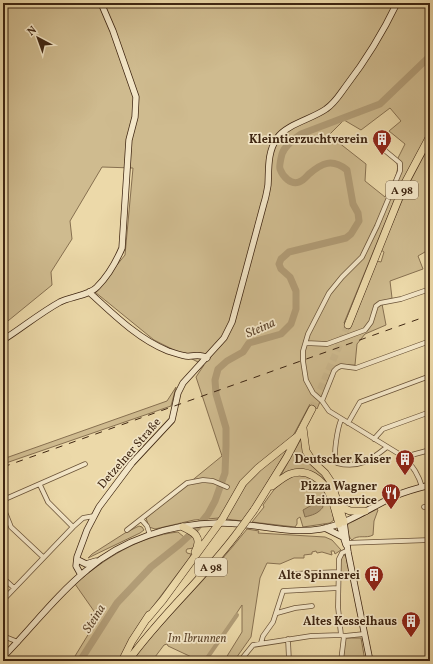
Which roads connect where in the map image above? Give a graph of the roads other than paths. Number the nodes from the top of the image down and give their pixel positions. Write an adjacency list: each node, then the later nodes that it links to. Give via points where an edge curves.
1 (101, 3): 6 (main road, via 136,97 135,117 129,140 122,248 112,267 96,288)
2 (397, 3): 11 (main road, Detzelner Straße, via 358,70 336,100 328,109 285,131 277,137 271,148 268,158 268,186 236,309 224,338)
3 (430, 136): 7 (highway, A 98, via 405,183)
4 (377, 144): 10 (street, via 400,163 400,171 367,248 329,293)
5 (430, 289): 10 (street, via 380,303 376,306 371,322 365,330 327,344)
6 (89, 292): 8 (main road, via 61,302); 11 (main road, via 116,317 147,340 168,351 187,356 200,354)
7 (348, 325)
8 (3, 340)
9 (430, 341): 13 (street, via 356,368 337,368)
10 (306, 342): 13 (street, via 302,360 306,380 313,393)
11 (207, 358): 36 (main road, Detzelner Straße, via 183,383 172,420 132,463)
12 (430, 376): 17 (street, via 360,402)
13 (322, 401): 16 (street, via 329,411)
14 (312, 409): 18 (highway, A 98)
15 (430, 412): 20 (street, via 383,429)
16 (342, 420): 17 (street); 21 (street, via 337,441 337,463 365,463)
17 (348, 423): 20 (street)
18 (303, 427): 19 (highway, A 98); 31 (highway, via 306,451 313,462 329,477)
19 (299, 435): 29 (highway, A 98); 38 (highway, via 249,476)
20 (374, 439): 21 (street)
21 (387, 447): 23 (street)
22 (430, 450): 23 (street)
23 (404, 457): 28 (street)
24 (85, 464): 25 (street)
25 (40, 484): 30 (street); 40 (street, via 48,502)
26 (430, 485): 28 (main road)
27 (227, 487): 37 (street, via 203,480 188,483)
28 (422, 487): 35 (main road, via 395,496)
29 (267, 490): 39 (highway, via 291,474 298,472 311,475 326,488); 70 (highway, A 98, bridge, via 230,543)
30 (3, 500)
31 (339, 506): 35 (highway, via 350,511); 39 (highway)
32 (430, 506): 34 (street)
33 (3, 507): 48 (street, via 11,527)
34 (424, 507)
35 (365, 511): 39 (main road)
36 (94, 516): 40 (street, via 83,518); 49 (main road, Detzelner Straße)
37 (141, 519): 43 (street); 44 (street)
38 (220, 523): 41 (main road); 42 (main road, via 294,531); 61 (highway)
39 (341, 523): 42 (main road); 46 (main road)
40 (73, 527): 48 (street)
41 (186, 527): 44 (main road); 61 (highway, via 198,539 198,546)
42 (325, 528): 46 (main road)
43 (127, 530)
44 (150, 535): 50 (main road)
45 (430, 540): 46 (street)
46 (345, 541): 47 (main road)
47 (348, 550): 52 (street, via 340,556); 62 (main road)
48 (43, 557): 56 (street)
49 (77, 559): 50 (main road, via 86,564); 51 (main road); 54 (main road, via 76,566)
50 (102, 559): 51 (main road)
51 (86, 570): 54 (main road)
52 (338, 572): 53 (street); 57 (street)
53 (292, 574)
54 (80, 575): 66 (main road)
55 (3, 578): 56 (street)
56 (14, 588): 58 (street)
57 (338, 588): 60 (street, via 283,591); 64 (street)
58 (6, 597)
59 (312, 606): 60 (street)
60 (277, 613): 67 (street)
61 (147, 619): 69 (highway)
62 (364, 634): 64 (street); 74 (main road)
63 (3, 636): 66 (street)
64 (342, 636): 65 (street); 73 (street)
65 (288, 639): 67 (street); 72 (street)
66 (18, 642): 68 (main road)
67 (261, 643): 71 (street, via 253,645)
68 (3, 658)
69 (122, 661)
70 (128, 661)
71 (240, 661)
72 (289, 661)
73 (342, 661)
74 (370, 661)

